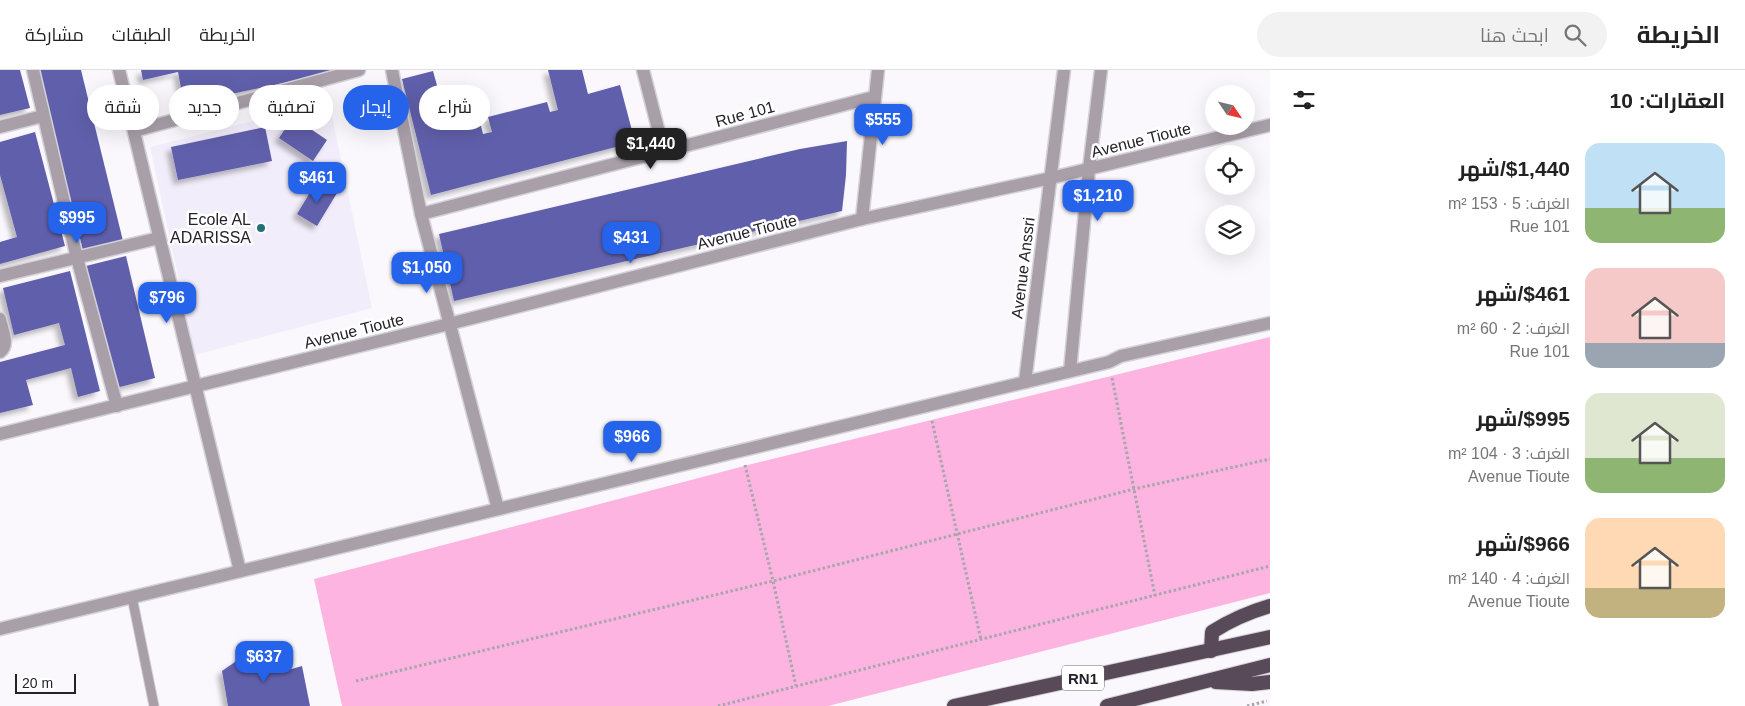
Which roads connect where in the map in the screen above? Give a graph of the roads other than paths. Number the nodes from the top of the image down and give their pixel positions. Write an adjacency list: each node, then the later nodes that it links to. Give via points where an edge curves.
1 (32, 70): 10 (street)
2 (119, 70): 13 (street)
3 (359, 70): 13 (street)
4 (392, 70): 17 (street)
5 (644, 70): 14 (street)
6 (878, 70): 9 (street)
7 (1064, 70): 16 (street, Avenue Anssri)
8 (1100, 70): 15 (street)
9 (874, 97): 14 (street, Rue 101); 18 (street)
10 (43, 116): 12 (street); 20 (street)
11 (1270, 125): 15 (street, Avenue Tioute)
12 (0, 127)
13 (134, 131): 19 (street)
14 (664, 152): 17 (street, Rue 101)
15 (1089, 169): 16 (street, Avenue Tioute); 26 (street)
16 (1051, 178): 18 (street, Avenue Tioute); 27 (street, Avenue Anssri)
17 (421, 214): 24 (street)
18 (862, 220): 24 (street, Avenue Tioute)
19 (160, 238): 20 (street); 28 (street)
20 (77, 258): 21 (street); 29 (street)
21 (0, 276)
22 (0, 319): 25 (street, via 5,348)
23 (1270, 323): 26 (street, via 1121,356)
24 (449, 324): 28 (street, Avenue Tioute); 31 (street)
25 (0, 352)
26 (1070, 371): 27 (street)
27 (1025, 382): 31 (street)
28 (196, 386): 29 (street, Avenue Tioute); 32 (street)
29 (117, 406): 30 (street, Avenue Tioute)
30 (0, 434)
31 (498, 509): 32 (street)
32 (240, 571): 33 (street)
33 (132, 598): 35 (street); 41 (lane)
34 (1270, 606): 37 (highway, via 1244,614 1212,632)
35 (0, 629)
36 (1270, 637): 37 (highway, RN1)
37 (1211, 651): 42 (highway, RN1)
38 (1270, 666): 40 (highway, RN1)
39 (1270, 682): 40 (highway)
40 (1195, 683): 43 (highway, RN1)
41 (154, 706)
42 (954, 706)
43 (1107, 706)

